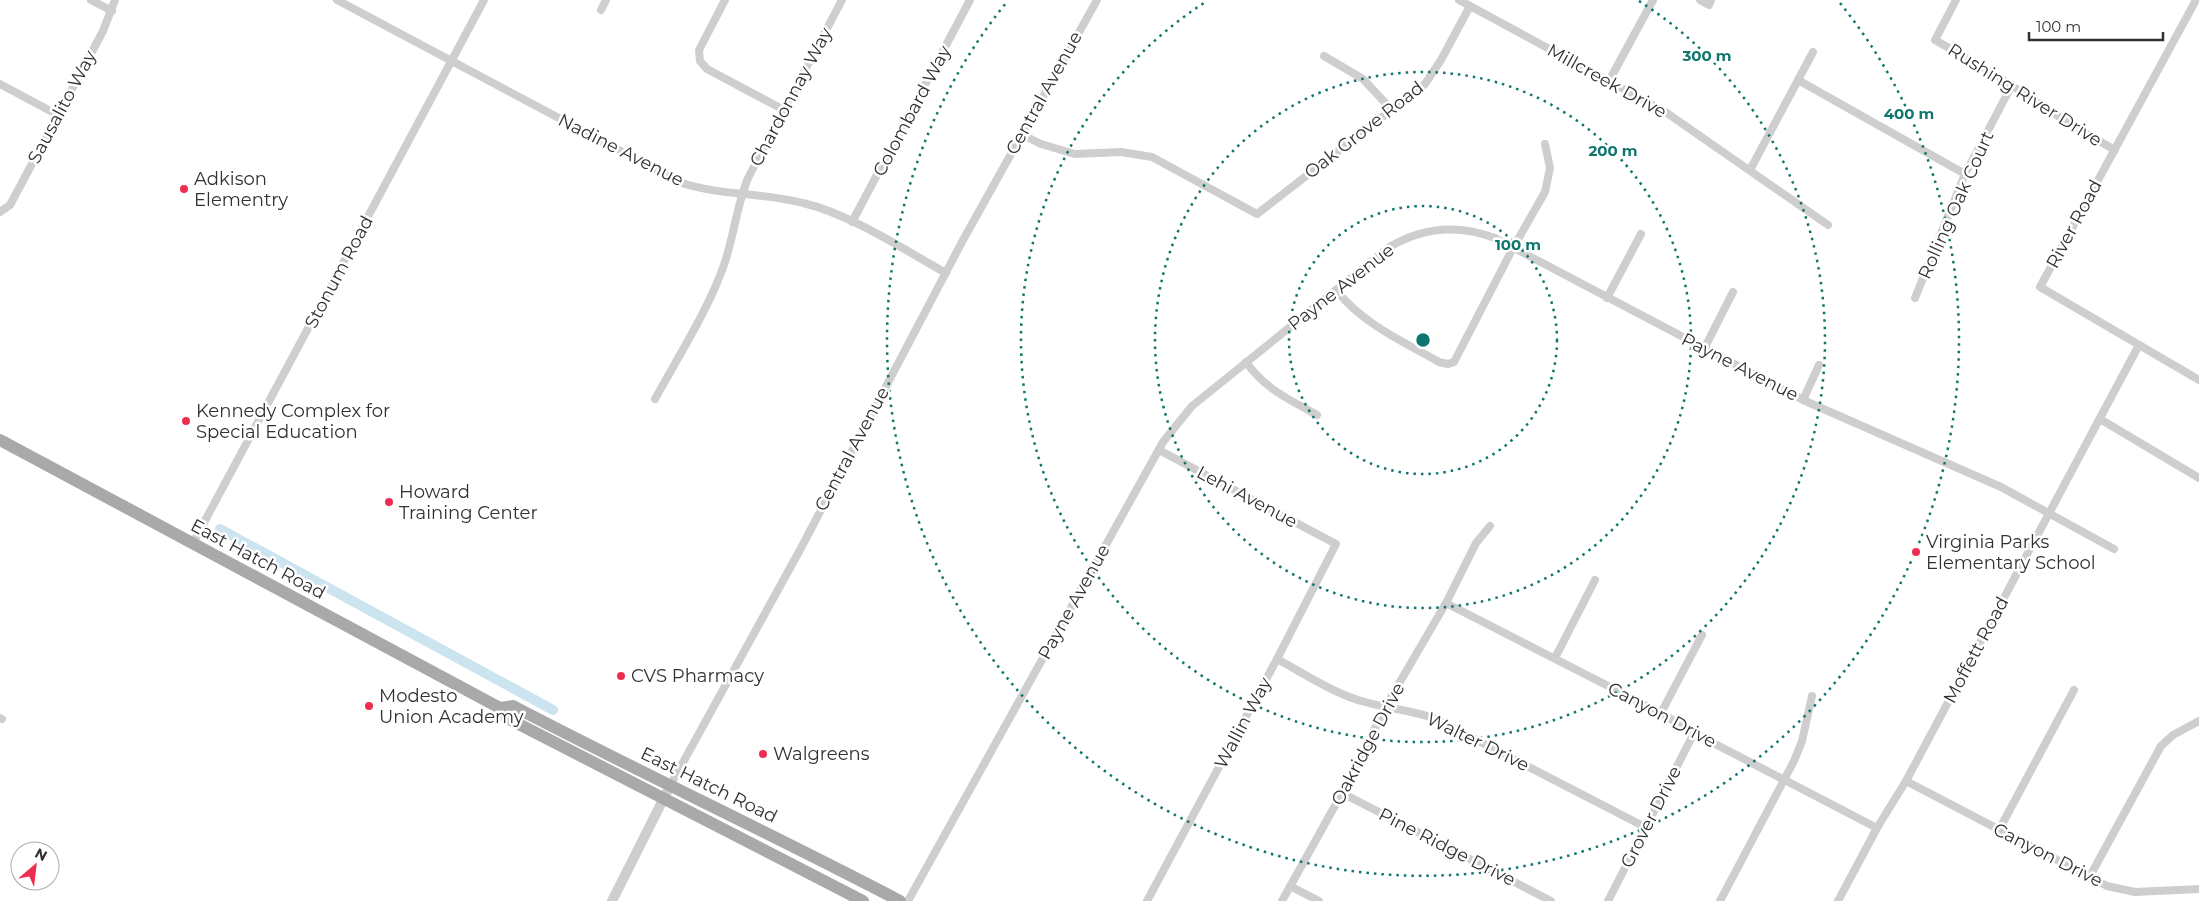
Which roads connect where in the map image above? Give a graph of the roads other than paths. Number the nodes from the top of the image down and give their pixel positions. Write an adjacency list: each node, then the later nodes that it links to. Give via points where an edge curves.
1 (91, 0): 18 (street)
2 (115, 0): 18 (street, Sausalito Way)
3 (337, 0): 21 (street, Nadine Avenue)
4 (484, 0): 21 (street, Stonum Road)
5 (606, 0): 17 (street)
6 (725, 0): 26 (street, via 699,50 700,61 707,69)
7 (842, 0): 26 (street, Chardonnay Way)
8 (970, 0): 36 (street, Colombard Way)
9 (1097, 0): 29 (street, Central Avenue)
10 (1459, 0): 16 (street, Millcreek Drive)
11 (1653, 0): 23 (street)
12 (1700, 0): 15 (street)
13 (1956, 0): 25 (street, Rushing River Drive, via 1935,40)
14 (2196, 0): 31 (street, River Road)
15 (1710, 2)
16 (1470, 6): 23 (street, Millcreek Drive); 27 (street, Oak Grove Road, via 1425,84)
17 (601, 10)
18 (112, 11): 28 (street, Sausalito Way)
19 (1813, 52): 22 (street)
20 (1324, 56): 27 (street, via 1364,79)
21 (451, 62): 34 (street, Nadine Avenue, via 679,182); 59 (street, Stonum Road)
22 (1798, 80): 32 (street); 33 (street)
23 (1609, 81): 32 (street, Millcreek Drive, via 1664,111)
24 (0, 84): 28 (street)
25 (2012, 85): 31 (street, Rushing River Drive); 33 (street, Rolling Oak Court)
26 (784, 110): 34 (street, Chardonnay Way)
27 (1392, 110): 29 (street, Oak Grove Road, via 1257,214 1152,158 1121,152 1075,154)
28 (58, 115): 35 (street, Sausalito Way, via 10,205)
29 (1021, 134): 40 (street, Central Avenue)
30 (1546, 144): 39 (street, via 1550,168 1545,192)
31 (2114, 150): 45 (street, River Road, via 2040,287)
32 (1750, 170): 37 (street, Millcreek Drive)
33 (1965, 174): 44 (street, Rolling Oak Court)
34 (742, 194): 36 (street, Nadine Avenue, via 805,203); 50 (street, Chardonnay Way, via 731,242 717,281)
35 (1, 211)
36 (852, 222): 40 (street, Nadine Avenue)
37 (1828, 225)
38 (1641, 234): 43 (street)
39 (1513, 248): 41 (street, Payne Avenue, via 1495,238 1468,230 1425,231 1388,248); 41 (street, via 1460,354 1451,364 1440,362 1363,318); 43 (street, Payne Avenue)
40 (946, 273): 76 (street, Central Avenue, via 801,548)
41 (1336, 290): 47 (street, Payne Avenue)
42 (1733, 292): 46 (street)
43 (1607, 298): 46 (street, Payne Avenue)
44 (1915, 298)
45 (2139, 345): 49 (street, River Road); 53 (street, Moffett Road)
46 (1704, 349): 51 (street, Payne Avenue)
47 (1246, 362): 52 (street, via 1264,384); 55 (street, Payne Avenue, via 1192,406)
48 (1819, 365): 51 (street)
49 (2199, 380)
50 (655, 399)
51 (1803, 400): 57 (street, Payne Avenue, via 1950,464)
52 (1317, 415)
53 (2100, 419): 56 (street); 57 (street, Moffett Road)
54 (0, 440): 59 (main road, East Hatch Road)
55 (1159, 450): 60 (street, Lehi Avenue); 88 (street, Payne Avenue)
56 (2199, 478)
57 (2049, 512): 61 (street, Payne Avenue); 75 (street, Moffett Road)
58 (1490, 526): 63 (street, Oakridge Drive, via 1476,543)
59 (193, 544): 70 (main road, East Hatch Road)
60 (1336, 544): 66 (street, Wallin Way)
61 (2114, 549)
62 (1595, 580): 65 (street)
63 (1446, 603): 65 (street, Canyon Drive); 69 (street, Oakridge Drive)
64 (1702, 635): 71 (street)
65 (1555, 658): 71 (street, Canyon Drive)
66 (1278, 659): 69 (street, Walter Drive, via 1349,697); 89 (street, Wallin Way)
67 (2074, 690): 81 (street)
68 (1812, 696): 74 (street, via 1802,741)
69 (1386, 706): 77 (street, Oakridge Drive); 79 (street, Walter Drive, via 1436,719)
70 (500, 708): 76 (main road, East Hatch Road, via 513,706); 78 (main road, East Hatch Road, via 507,718)
71 (1661, 713): 73 (street, Canyon Drive)
72 (2199, 721): 82 (street, via 2173,735 2161,746)
73 (1694, 733): 74 (street, Canyon Drive); 79 (street, Grover Drive)
74 (1784, 779): 80 (street, Canyon Drive); 94 (street)
75 (1906, 781): 80 (street, Moffett Road); 81 (street, Canyon Drive)
76 (670, 786): 78 (street, Central Avenue); 87 (main road, East Hatch Road, via 808,852)
77 (1342, 793): 83 (street, Oakridge Drive); 92 (street, Pine Ridge Drive)
78 (664, 798): 85 (street, Central Avenue); 86 (main road, East Hatch Road)
79 (1647, 828): 93 (street, Grover Drive)
80 (1877, 828): 95 (street, Moffett Road)
81 (1999, 830): 82 (street, Canyon Drive)
82 (2090, 878): 84 (street, Canyon Drive, via 2107,886 2135,892)
83 (1290, 886): 90 (street, Oakridge Drive); 91 (street)
84 (2199, 889)
85 (612, 901)
86 (863, 901)
87 (900, 901)
88 (908, 901)
89 (1147, 901)
90 (1282, 901)
91 (1319, 901)
92 (1551, 901)
93 (1608, 901)
94 (1720, 901)
95 (1838, 901)

